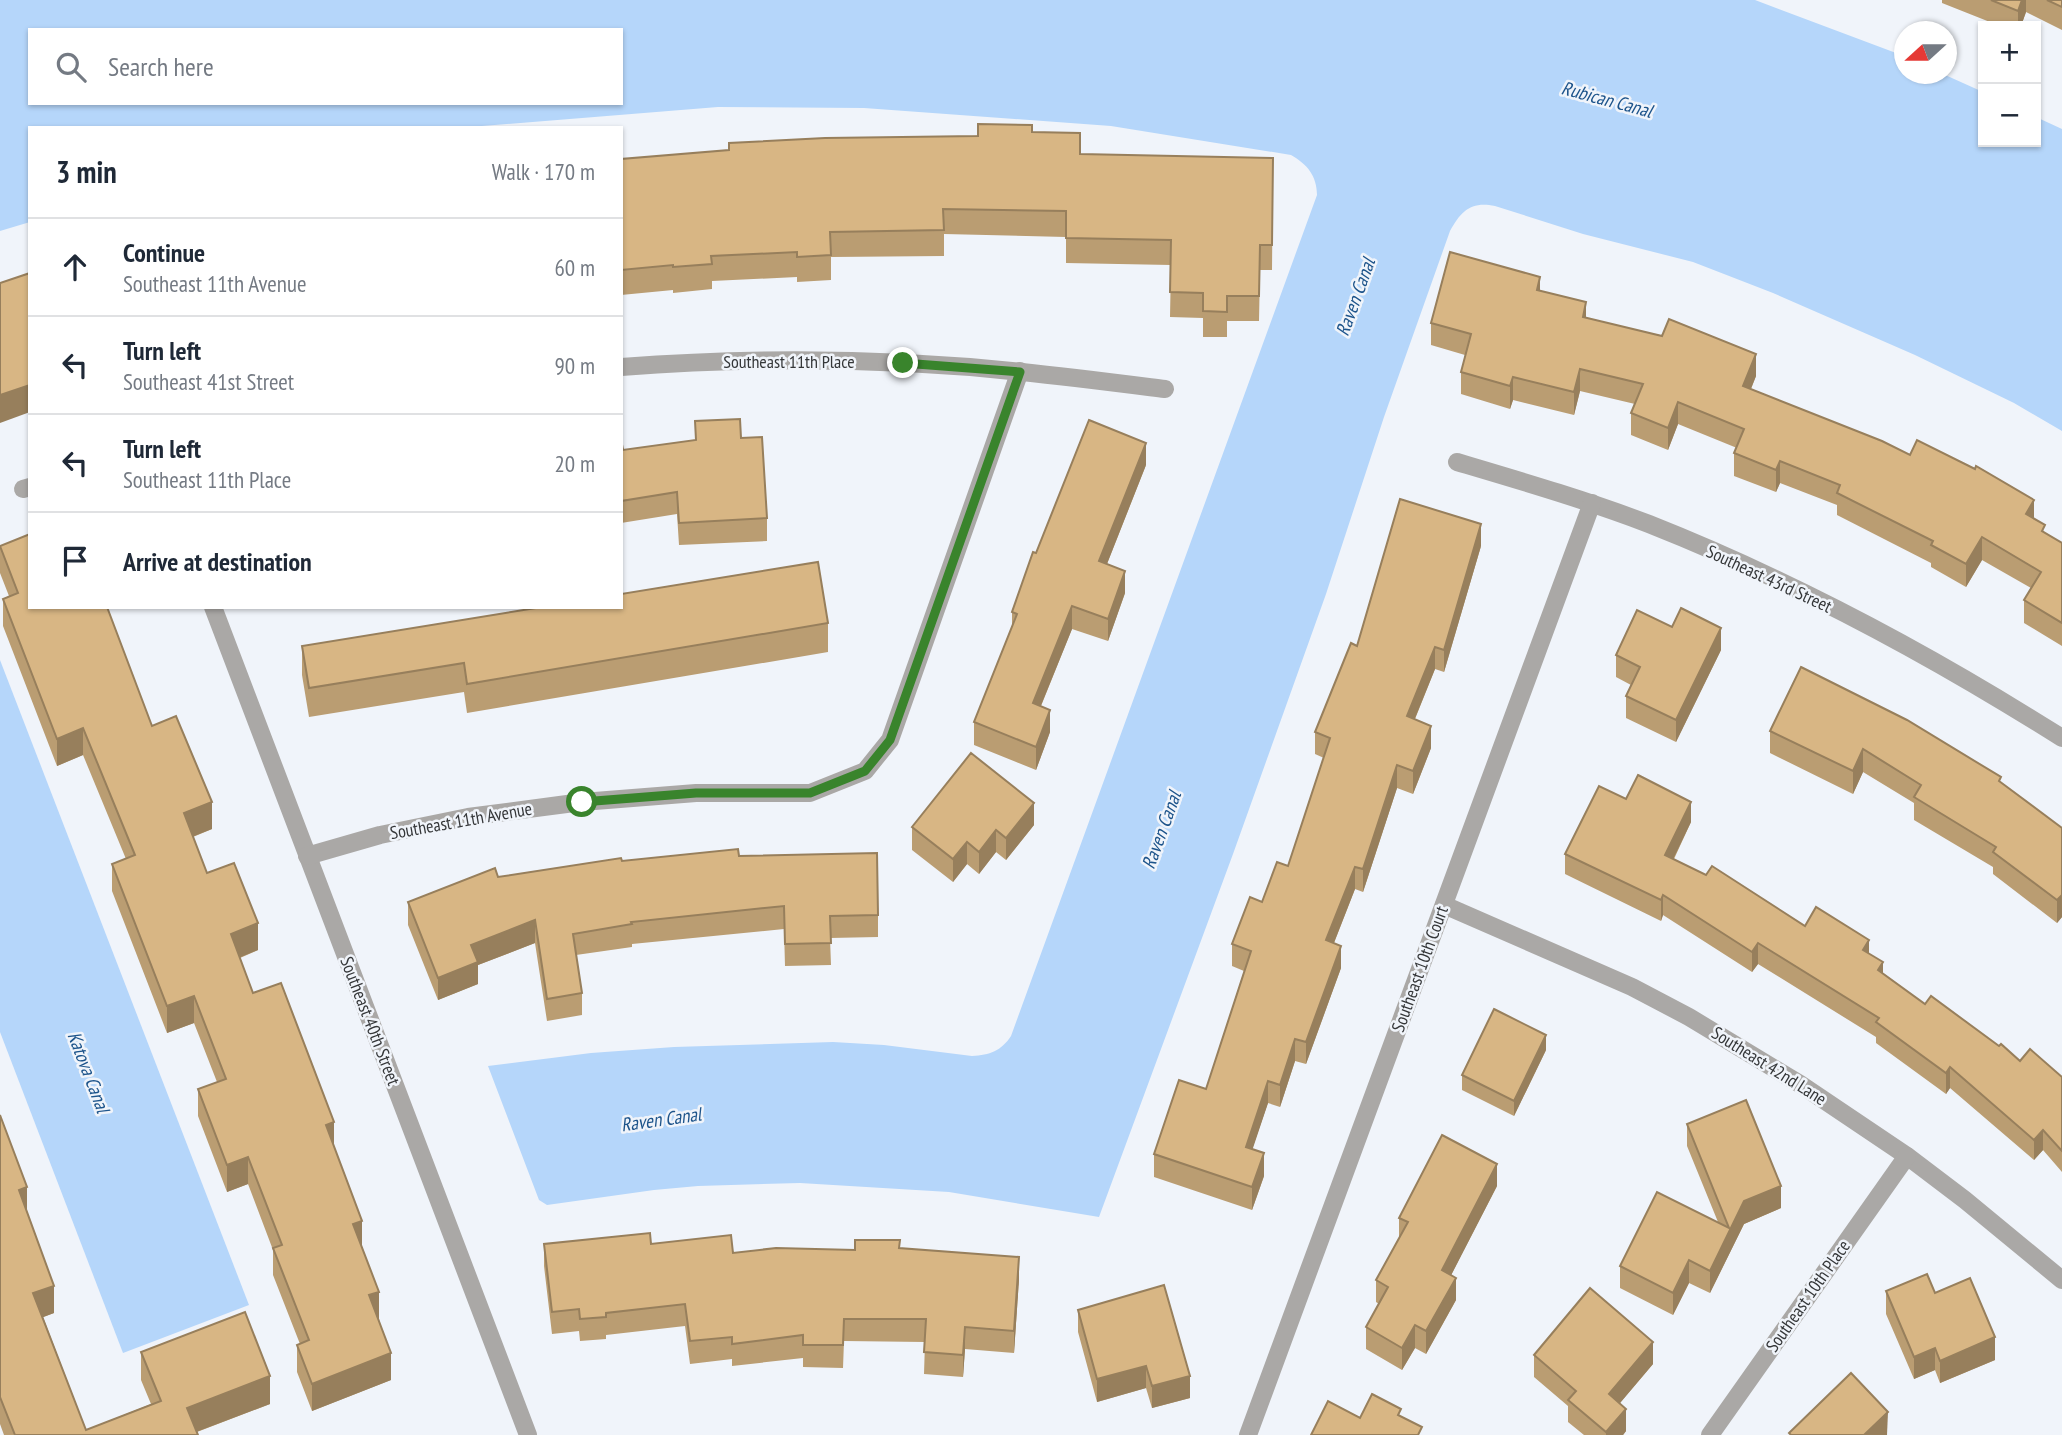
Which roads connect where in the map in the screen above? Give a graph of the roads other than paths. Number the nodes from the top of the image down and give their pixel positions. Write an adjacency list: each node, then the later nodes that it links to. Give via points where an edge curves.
1 (623, 367): 2 (street, Southeast 11th Place, via 785,361 903,363)
2 (1020, 372): 3 (street, Southeast 11th Place); 8 (street, Southeast 11th Avenue, via 890,740 865,771 810,793 683,794 468,817)
3 (1165, 389)
4 (1457, 461): 5 (street, Southeast 43rd Street)
5 (1592, 503): 7 (street, Southeast 43rd Street, via 1764,574 1866,624); 9 (street, Southeast 10th Court)
6 (214, 609): 8 (street, Southeast 40th Street)
7 (2062, 738)
8 (307, 856): 12 (street, Southeast 40th Street)
9 (1444, 905): 10 (street, Southeast 42nd Lane, via 1632,987 1689,1017); 13 (street, Southeast 10th Court)
10 (1907, 1156): 11 (street, Southeast 42nd Lane); 14 (street, Southeast 10th Place)
11 (2062, 1280)
12 (528, 1435)
13 (1248, 1435)
14 (1710, 1435)

